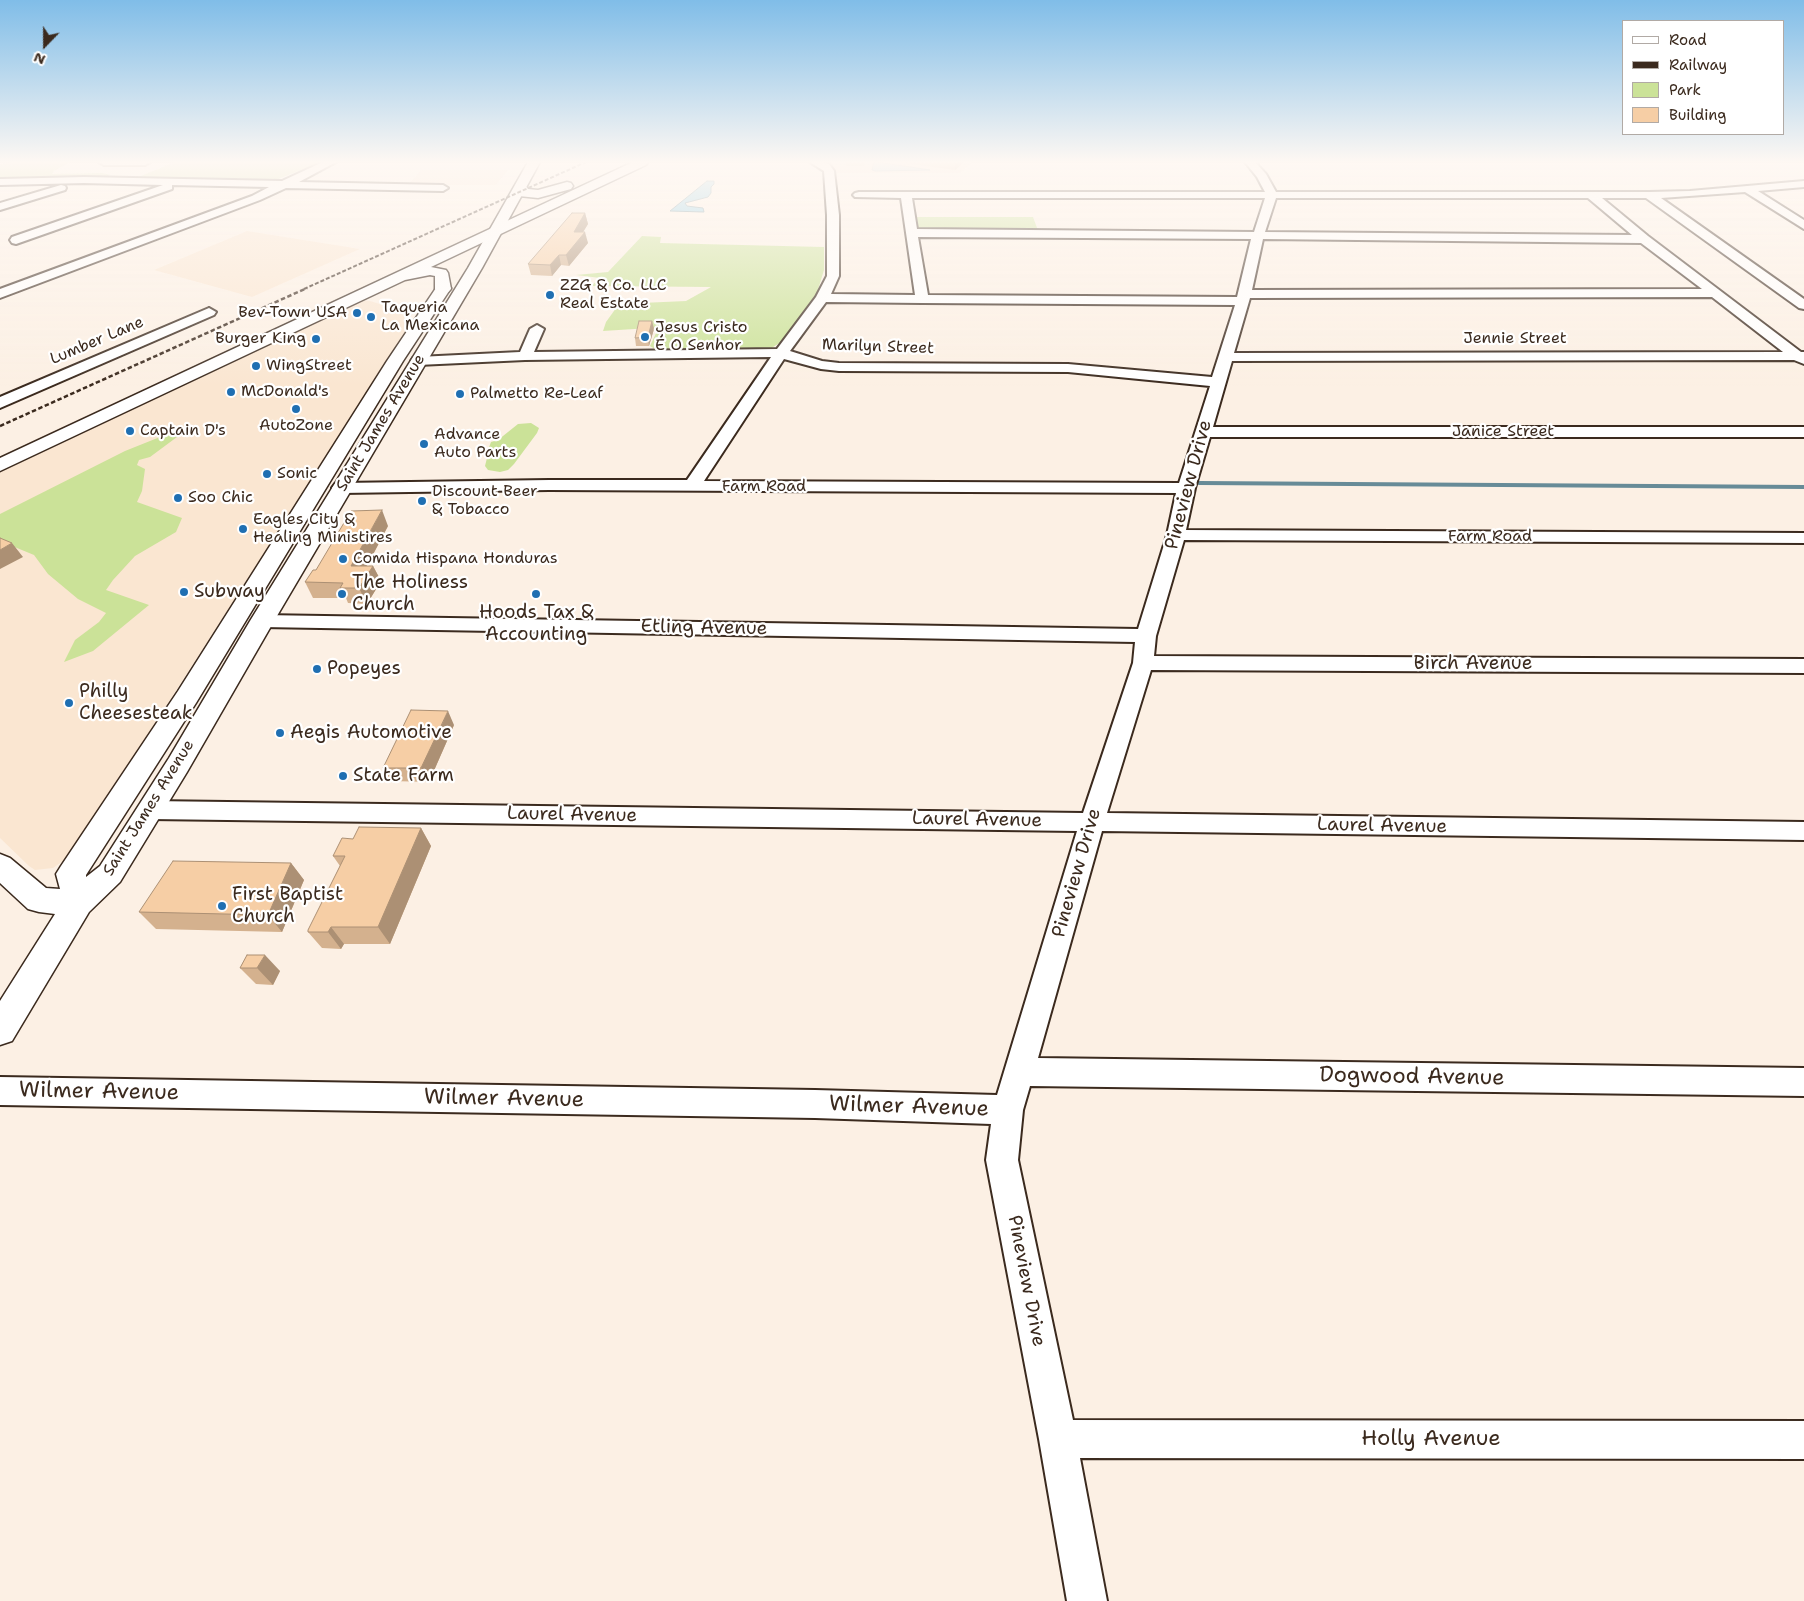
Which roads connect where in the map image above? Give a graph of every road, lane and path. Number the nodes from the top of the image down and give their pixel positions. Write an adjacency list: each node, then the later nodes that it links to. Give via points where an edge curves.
1 (25, 237): 13 (street)
2 (153, 237): 18 (street)
3 (464, 237): 34 (main road, via 330,294)
4 (477, 237): 14 (main road)
5 (482, 237): 29 (main road, Saint James Avenue)
6 (833, 237): 19 (street, via 833,276)
7 (913, 237): 21 (street)
8 (1233, 237): 9 (street)
9 (1258, 237): 12 (street); 20 (street, Pineview Drive)
10 (1641, 237): 12 (street)
11 (1708, 237): 22 (street)
12 (1644, 239): 17 (street)
13 (16, 240)
14 (472, 242): 15 (main road); 16 (main road, Saint James Avenue)
15 (383, 284): 16 (main road, via 430,271 444,277); 36 (main road)
16 (443, 289): 35 (main road, Saint James Avenue)
17 (1715, 293): 20 (street); 28 (street)
18 (0, 294)
19 (822, 298): 21 (street); 25 (street)
20 (1243, 298): 21 (street); 27 (street, Pineview Drive)
21 (922, 299)
22 (1804, 305)
23 (209, 312): 31 (street, Lumber Lane)
24 (537, 328): 26 (street)
25 (781, 353): 26 (street, Marilyn Street); 30 (street, Marilyn Street, via 839,367 1068,368); 37 (street)
26 (525, 356): 29 (street, Marilyn Street)
27 (1225, 356): 28 (street, Jennie Street); 30 (street, Pineview Drive)
28 (1802, 358)
29 (418, 361): 38 (main road, Saint James Avenue)
30 (1217, 382): 32 (street, Pineview Drive)
31 (0, 403)
32 (1202, 432): 33 (street, Janice Street); 39 (street, Pineview Drive)
33 (1804, 432)
34 (0, 448)
35 (336, 457): 38 (main road, via 341,458 342,464 334,481); 42 (main road, Saint James Avenue)
36 (0, 465)
37 (692, 486): 38 (street, Farm Road); 39 (street, Farm Road)
38 (341, 488): 43 (main road, Saint James Avenue)
39 (1186, 488): 40 (street, Pineview Drive)
40 (1176, 535): 41 (street, Farm Road); 44 (street, Pineview Drive)
41 (1804, 538)
42 (262, 578): 43 (main road, via 252,616); 51 (main road, Saint James Avenue, via 71,874)
43 (262, 621): 44 (street, Etling Avenue); 47 (main road, Saint James Avenue)
44 (1146, 636): 45 (street, Pineview Drive)
45 (1143, 663): 46 (street, Birch Avenue); 48 (street, Pineview Drive)
46 (1804, 666)
47 (150, 810): 48 (street, Laurel Avenue); 51 (main road, Saint James Avenue, via 110,874)
48 (1092, 823): 49 (street, Laurel Avenue); 53 (street, Pineview Drive)
49 (1804, 831)
50 (0, 866): 51 (main road, via 39,900)
51 (78, 903): 52 (main road, Saint James Avenue)
52 (0, 1030)
53 (1019, 1072): 54 (street, Dogwood Avenue); 56 (street, Pineview Drive)
54 (1804, 1082)
55 (0, 1091): 56 (street, Wilmer Avenue)
56 (1008, 1110): 57 (street, Pineview Drive, via 1002,1160)
57 (1058, 1440): 58 (street, Holly Avenue); 59 (street, Pineview Drive)
58 (1804, 1440)
59 (1087, 1601)

